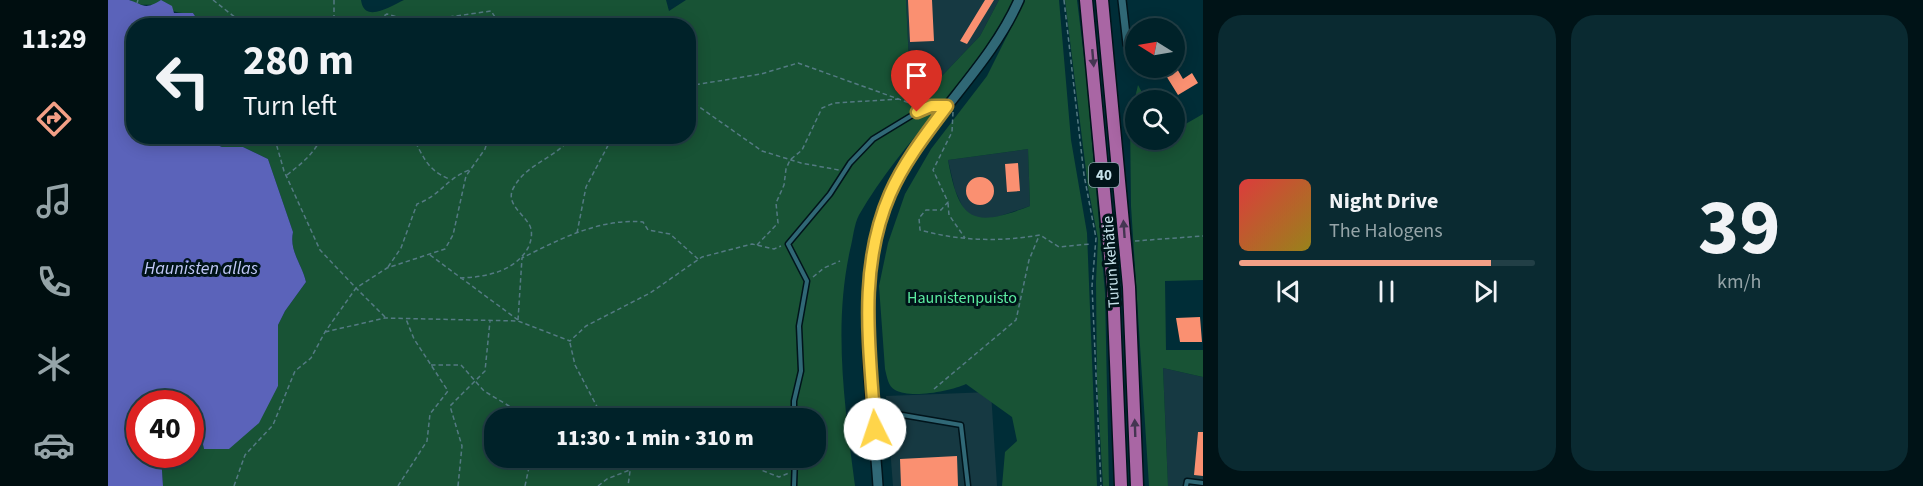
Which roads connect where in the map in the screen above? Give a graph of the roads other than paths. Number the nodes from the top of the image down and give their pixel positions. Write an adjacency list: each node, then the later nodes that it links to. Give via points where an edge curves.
1 (1019, 0): 6 (street, via 989,54)
2 (1086, 0): 15 (highway, Turun kehätie / 40, one-way to 15, via 1113,286)
3 (1102, 0): 16 (highway, Turun kehätie / 40, one-way to 3, via 1129,287)
4 (1122, 0): 5 (street)
5 (1125, 26)
6 (950, 108): 7 (lane, via 924,108 873,139 788,244 807,281 799,326 801,371); 8 (street, via 900,174 874,240 867,308)
7 (794, 408)
8 (873, 410): 13 (street); 14 (lane, via 961,425)
9 (795, 468): 12 (lane)
10 (1186, 483): 11 (lane)
11 (1203, 483)
12 (794, 486)
13 (878, 486)
14 (968, 486)
15 (1121, 486)
16 (1137, 486)

